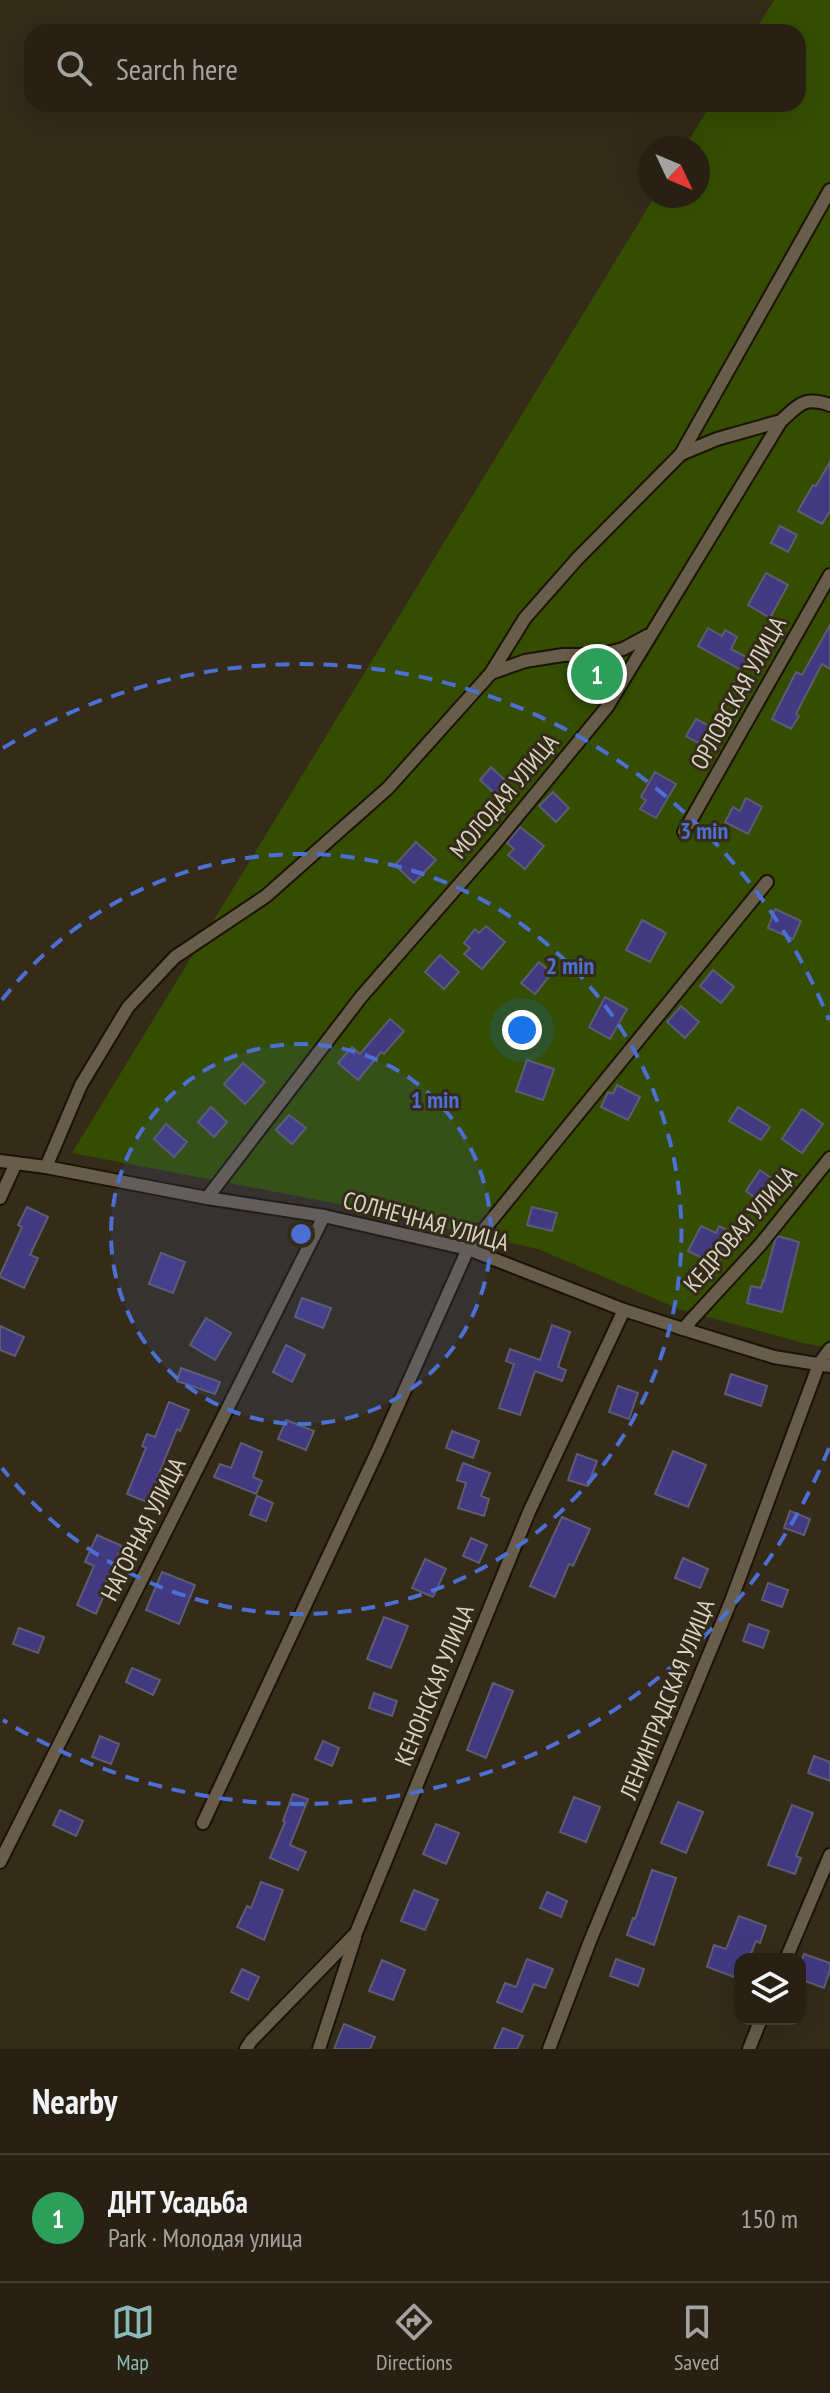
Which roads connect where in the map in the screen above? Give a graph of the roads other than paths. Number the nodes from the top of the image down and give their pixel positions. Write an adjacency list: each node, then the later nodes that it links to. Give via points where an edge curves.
1 (830, 190): 4 (street)
2 (830, 405): 3 (street, МОЛОДАЯ УЛИЦА, via 803,401)
3 (781, 421): 4 (street); 6 (street, МОЛОДАЯ УЛИЦА)
4 (681, 454): 7 (street, via 525,618)
5 (830, 575): 8 (street, ОРЛОВСКАЯ УЛИЦА)
6 (650, 635): 7 (street, via 599,655 525,661); 15 (street, МОЛОДАЯ УЛИЦА, via 607,707 361,997)
7 (491, 673): 13 (street, via 388,788 266,896 175,957 128,1007 81,1085)
8 (684, 832)
9 (767, 882): 17 (street)
10 (830, 1158): 19 (street, КЕДРОВАЯ УЛИЦА)
11 (0, 1161): 12 (street, СОЛНЕЧНАЯ УЛИЦА)
12 (16, 1163): 13 (street, СОЛНЕЧНАЯ УЛИЦА); 14 (street)
13 (46, 1167): 15 (street, СОЛНЕЧНАЯ УЛИЦА)
14 (0, 1198)
15 (207, 1198): 16 (street, СОЛНЕЧНАЯ УЛИЦА)
16 (324, 1216): 17 (street, СОЛНЕЧНАЯ УЛИЦА); 24 (street, НАГОРНАЯ УЛИЦА)
17 (468, 1249): 18 (street, СОЛНЕЧНАЯ УЛИЦА); 22 (street)
18 (624, 1310): 19 (street, СОЛНЕЧНАЯ УЛИЦА); 25 (street, КЕНОНСКАЯ УЛИЦА, via 529,1512)
19 (683, 1329): 21 (street, СОЛНЕЧНАЯ УЛИЦА, via 774,1357)
20 (830, 1349): 21 (street, ЛЕНИНГРАДСКАЯ УЛИЦА)
21 (824, 1365): 30 (street, ЛЕНИНГРАДСКАЯ УЛИЦА)
22 (203, 1823)
23 (830, 1855): 26 (street)
24 (0, 1862)
25 (356, 1933): 28 (street, КЕНОНСКАЯ УЛИЦА); 29 (street)
26 (789, 1953)
27 (759, 2025): 31 (street)
28 (246, 2049)
29 (319, 2049)
30 (549, 2049)
31 (749, 2049)

